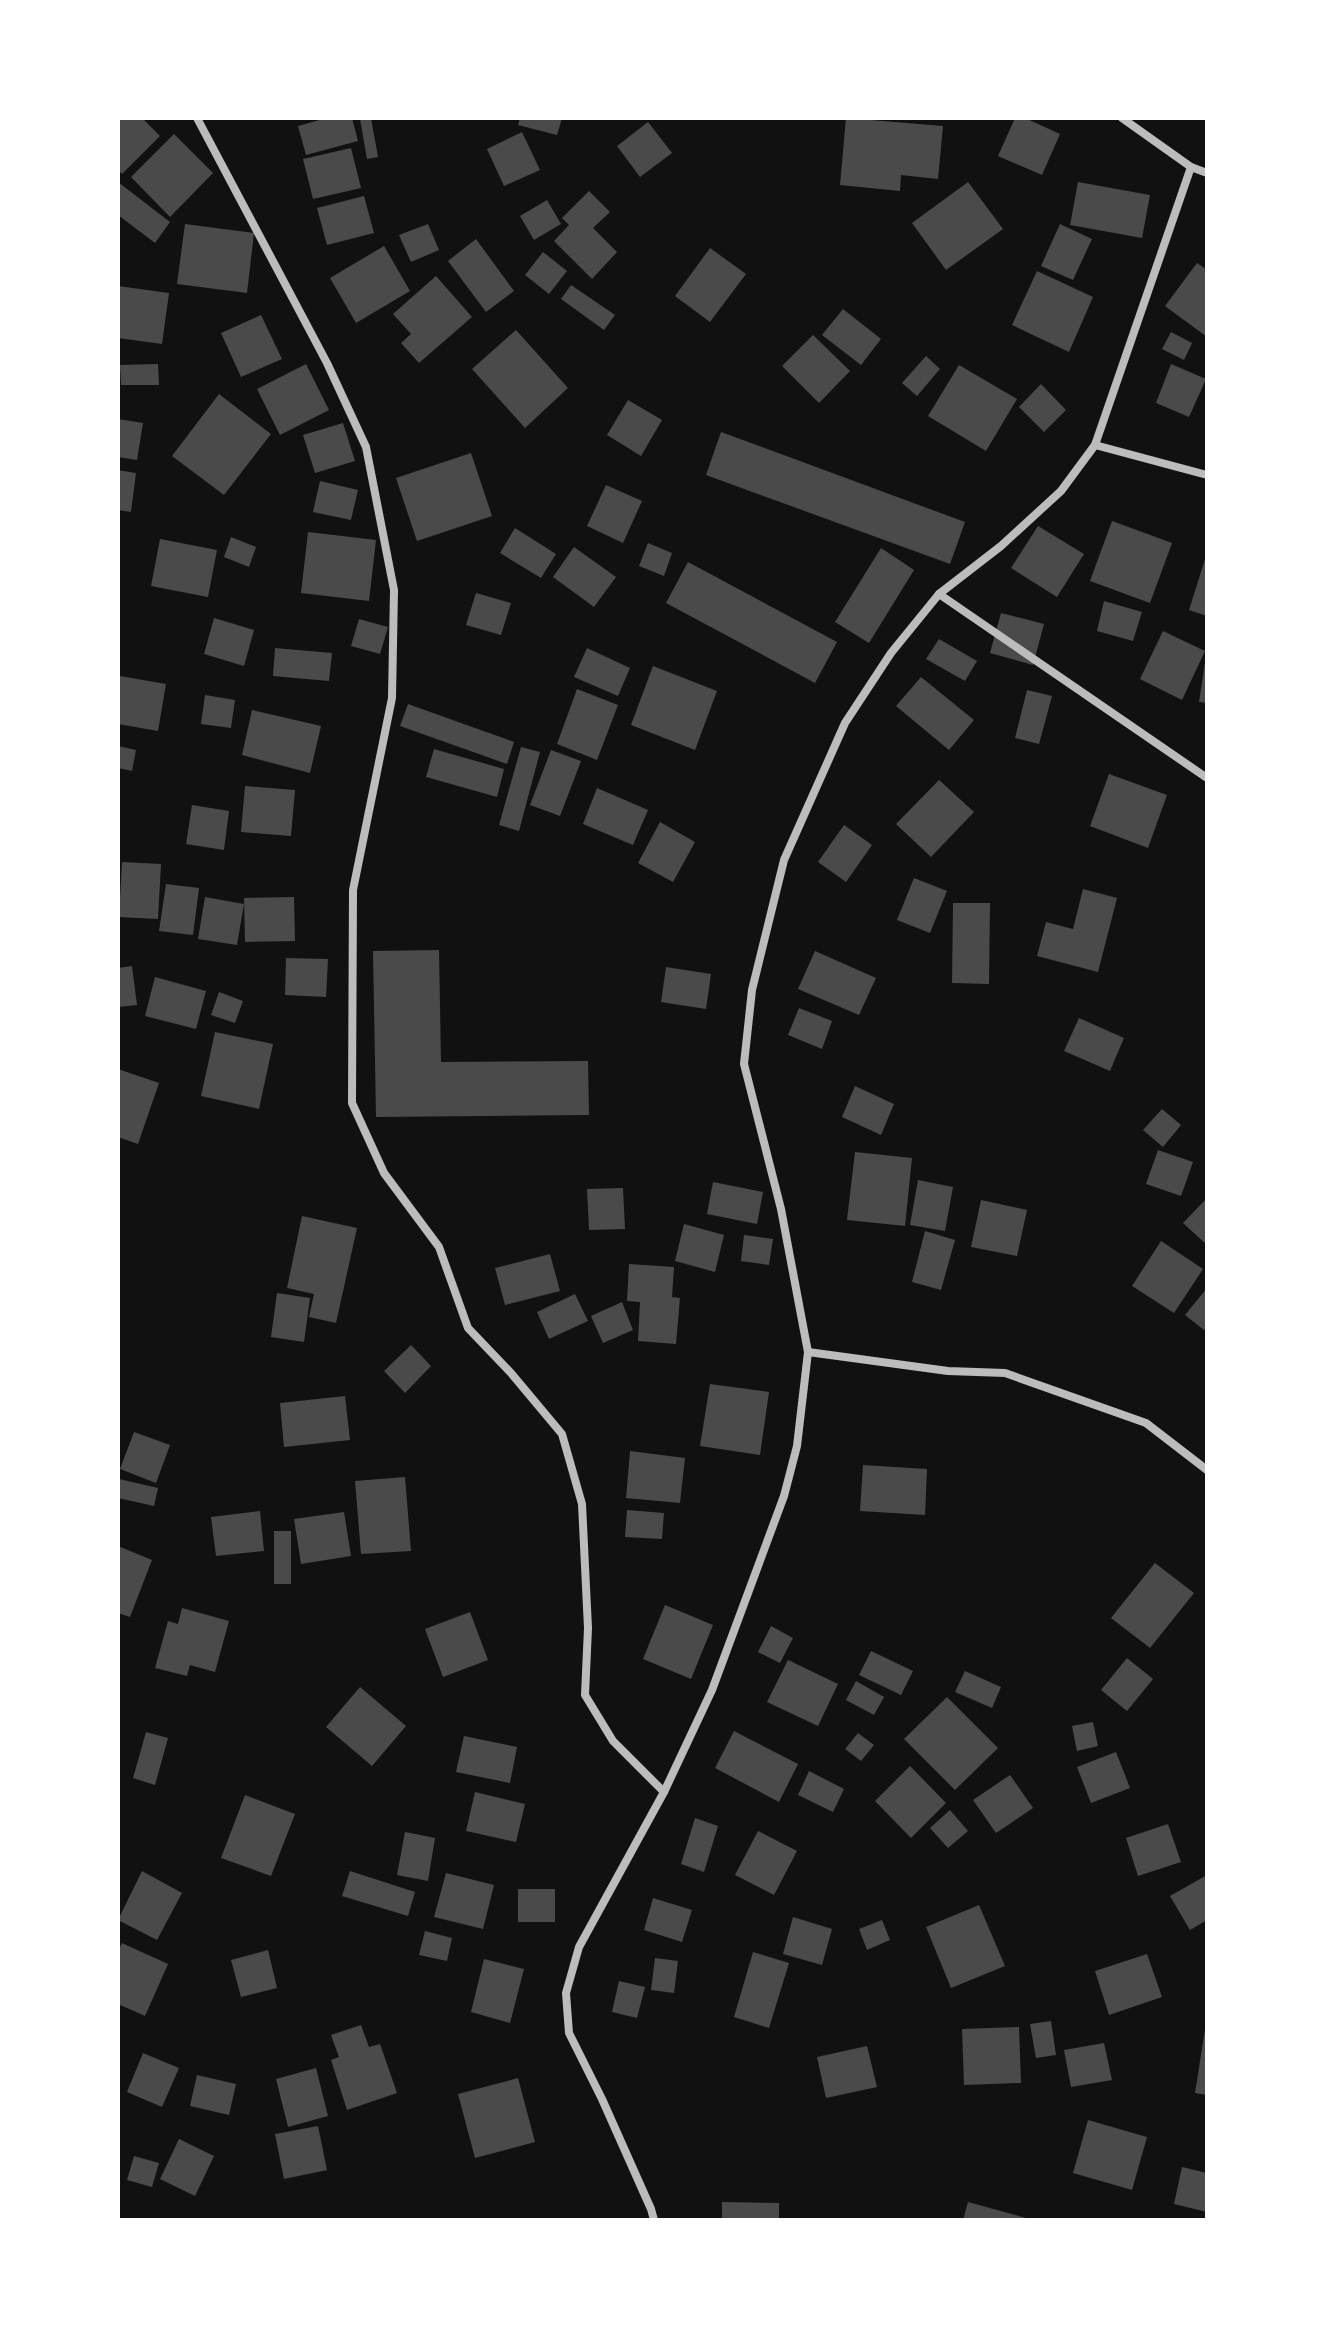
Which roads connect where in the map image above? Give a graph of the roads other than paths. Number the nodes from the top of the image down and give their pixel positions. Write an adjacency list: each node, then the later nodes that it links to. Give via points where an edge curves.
1 (197, 118): 11 (street, via 366,447 394,590 392,698 353,890 352,1103 384,1173 439,1247 468,1328 562,1434 582,1504 588,1628 585,1695 613,1741)
2 (1122, 118): 3 (street)
3 (1191, 167): 4 (street); 5 (street)
4 (1207, 173)
5 (1095, 445): 6 (street); 7 (street, via 1061,491)
6 (1207, 475)
7 (939, 594): 8 (street); 9 (street, via 891,653 845,723 784,860 752,990 744,1064 781,1209)
8 (1207, 778)
9 (808, 1352): 10 (street, via 935,1370 1005,1373 1146,1423); 11 (street, via 797,1446 784,1496 712,1690)
10 (1207, 1470)
11 (664, 1792): 12 (street, via 579,1947 566,1993 569,2033)
12 (654, 2220)

